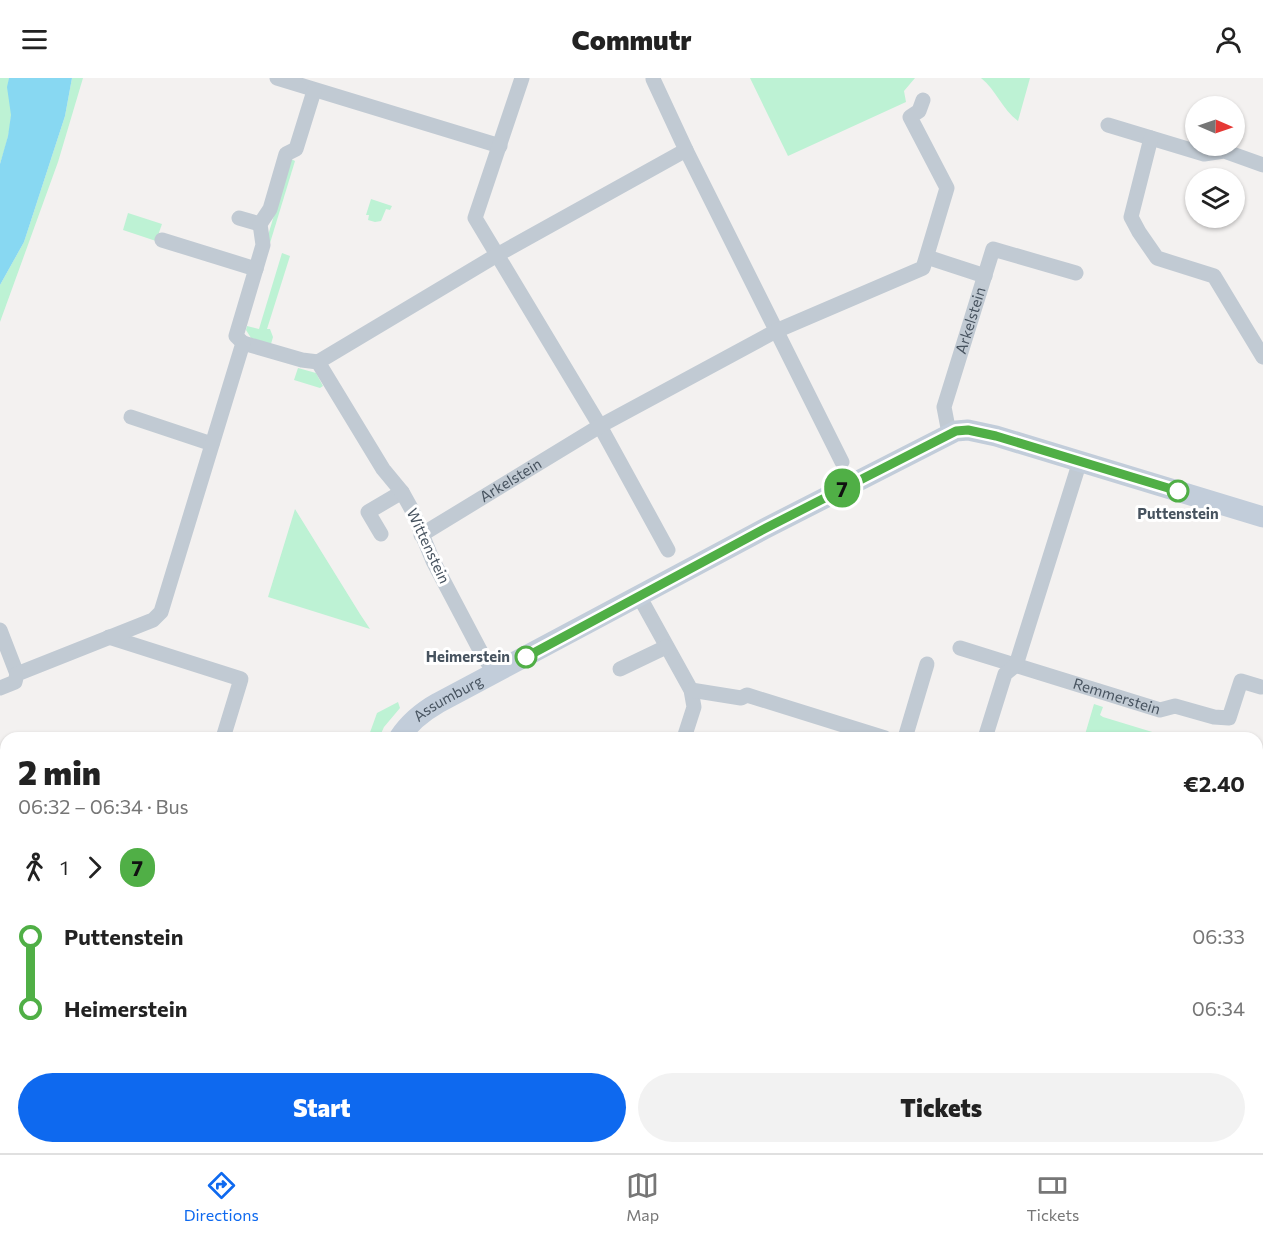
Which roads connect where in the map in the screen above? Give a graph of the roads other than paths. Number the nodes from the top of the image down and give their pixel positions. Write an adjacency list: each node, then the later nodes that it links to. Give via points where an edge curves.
1 (522, 78): 8 (street)
2 (281, 79): 4 (street)
3 (653, 79): 9 (street)
4 (314, 91): 8 (street); 12 (street, via 296,149 286,154 270,209)
5 (923, 100): 15 (street, via 919,111 910,117 947,188)
6 (1108, 125): 7 (street)
7 (1151, 138): 10 (street, via 1204,154 1224,152); 21 (street, via 1131,217 1138,232 1157,258 1214,276)
8 (500, 146): 14 (street, via 475,218)
9 (686, 150): 14 (street); 19 (street)
10 (1263, 165)
11 (239, 218): 12 (street)
12 (260, 224): 16 (street, via 263,245)
13 (162, 240): 16 (street)
14 (497, 255): 22 (street); 24 (street)
15 (927, 257): 18 (street, Arkelstein); 19 (street, Arkelstein, via 923,268)
16 (256, 269): 20 (street, via 236,336)
17 (1076, 273): 18 (street, Arkelstein, via 993,249)
18 (985, 276): 25 (street, Arkelstein, via 945,407)
19 (776, 332): 24 (street, Arkelstein); 28 (street)
20 (243, 343): 22 (street); 26 (street)
21 (1263, 357)
22 (318, 362): 29 (street, Wittenstein, via 383,470)
23 (131, 417): 26 (street)
24 (600, 426): 32 (street, Arkelstein); 33 (street)
25 (949, 433): 27 (street, Assumburg, via 982,432); 34 (street, Assumburg)
26 (212, 444): 36 (street, via 161,612 153,620)
27 (1080, 461): 30 (street, Assumburg); 40 (street)
28 (842, 462)
29 (402, 492): 31 (street, via 368,512); 32 (street, Wittenstein)
30 (1263, 517)
31 (381, 534)
32 (421, 535): 42 (street, Wittenstein)
33 (668, 550)
34 (639, 596): 37 (street); 42 (street, Assumburg)
35 (0, 630): 43 (street)
36 (109, 637): 43 (street); 47 (street, via 241,680)
37 (666, 647): 41 (street); 46 (street)
38 (960, 648): 40 (street, Remmerstein)
39 (927, 664): 51 (street)
40 (1016, 665): 44 (street, Remmerstein, via 1160,710 1175,706 1214,717 1229,718 1241,681); 52 (street, via 1005,674)
41 (620, 669)
42 (495, 673): 48 (street, Assumburg, via 425,710)
43 (17, 674): 45 (street, via 15,682)
44 (1262, 687)
45 (0, 688)
46 (691, 690): 49 (street, via 694,707); 50 (street, via 741,698 747,695)
47 (225, 732)
48 (404, 732)
49 (686, 732)
50 (843, 732)
51 (906, 732)
52 (987, 732)

